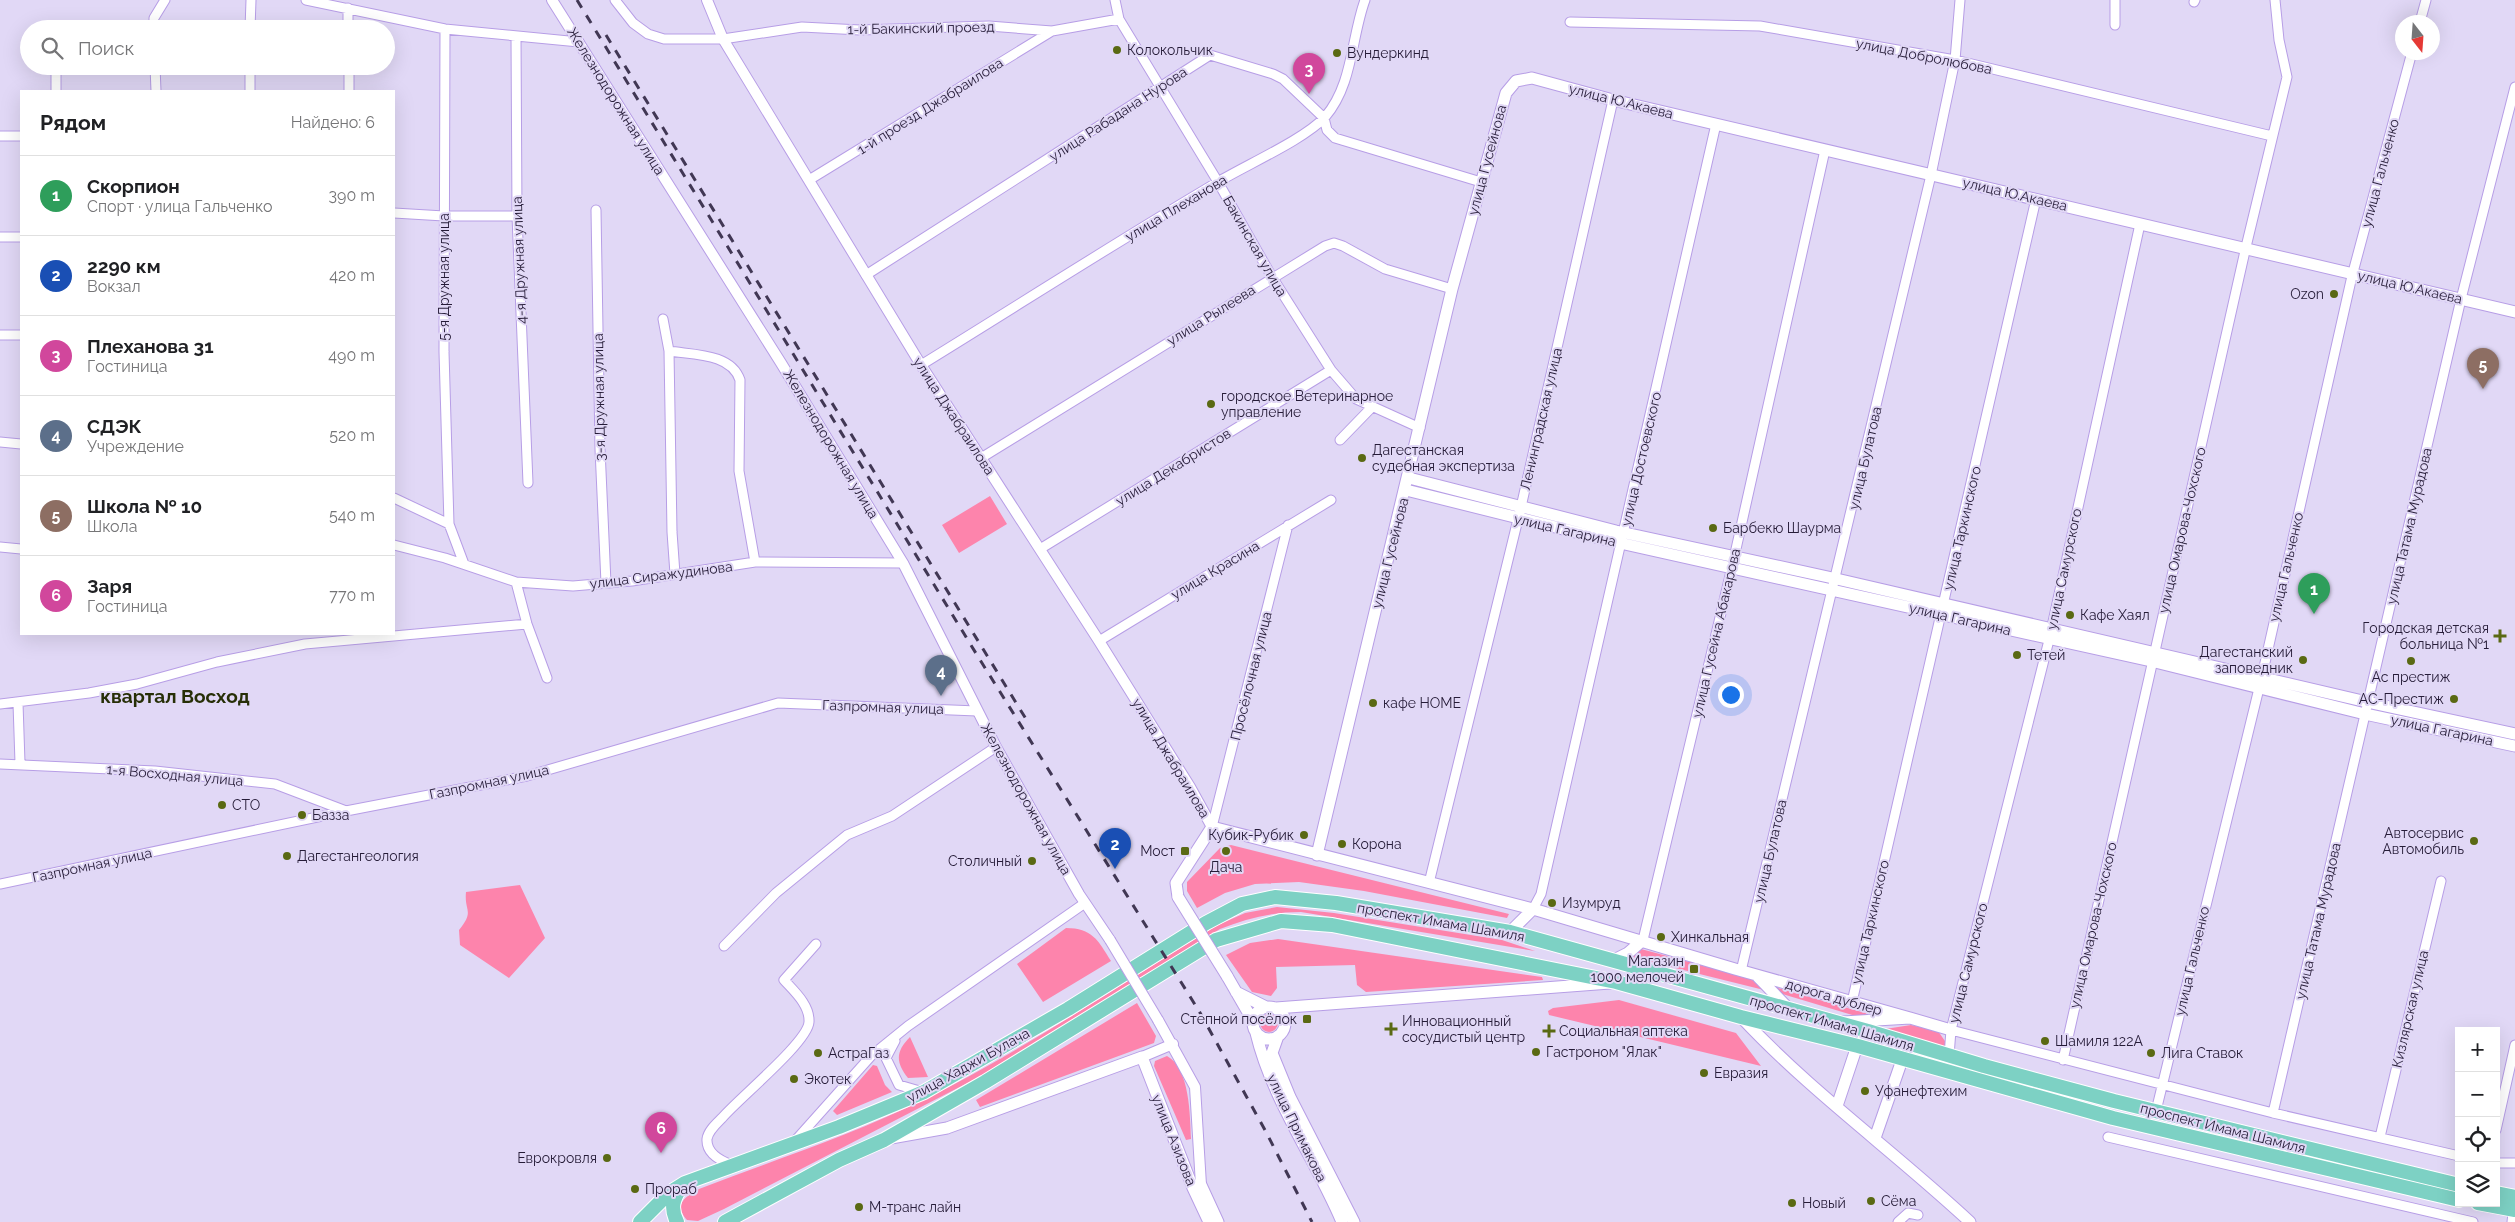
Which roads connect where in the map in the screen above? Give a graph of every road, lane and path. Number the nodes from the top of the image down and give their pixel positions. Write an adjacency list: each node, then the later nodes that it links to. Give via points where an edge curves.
1 (166, 0): 16 (street)
2 (250, 0): 17 (street)
3 (306, 0): 13 (street)
4 (552, 0): 25 (street, Железнодорожная улица)
5 (615, 0): 24 (street, 1-й Бакинский проезд, via 633,23 648,34 664,39)
6 (707, 0): 24 (street, улица Джабраилова)
7 (1115, 0): 15 (street, Бакинская улица)
8 (1365, 0): 40 (street, улица Плеханова, via 1346,81)
9 (1960, 0): 26 (street, улица Булатова)
10 (2115, 0): 20 (street)
11 (2275, 0): 44 (street, улица Омарова-Чохского, via 2287,77)
12 (2426, 0): 14 (street)
13 (348, 8): 18 (street); 21 (street)
14 (2422, 15)
15 (1119, 19): 22 (street, 1-й Бакинский проезд); 33 (street, Бакинская улица)
16 (154, 20)
17 (250, 20)
18 (348, 20)
19 (1570, 22): 26 (street, улица Добролюбова, via 1760,26)
20 (2115, 25)
21 (445, 29): 23 (street); 53 (street, 5-я Дружная улица)
22 (1052, 31): 24 (street, 1-й Бакинский проезд, via 989,26 860,30 802,27); 47 (street, 1-й проезд Джабраилова)
23 (516, 37): 25 (street); 54 (street, 4-я Дружная улица)
24 (723, 40): 47 (street, улица Джабраилова)
25 (579, 42): 92 (street, Железнодорожная улица)
26 (1956, 60): 44 (street, улица Добролюбова); 46 (street, улица Булатова)
27 (2410, 60): 59 (street, улица Гальченко)
28 (56, 75): 35 (street)
29 (155, 75): 36 (street)
30 (250, 75): 37 (street)
31 (349, 75): 38 (street)
32 (1516, 80): 39 (main road, улица Ю.Акаева, via 1532,78); 49 (main road, улица Гусейнова, via 1506,93)
33 (1160, 87): 40 (street, улица Рабадана Нурова, via 1210,55 1283,79); 48 (street, Бакинская улица); 60 (street, улица Рабадана Нурова)
34 (2515, 87): 63 (street, улица Татама Мурадова)
35 (56, 90)
36 (156, 90)
37 (250, 90)
38 (350, 90)
39 (1613, 100): 41 (main road, улица Ю.Акаева); 81 (street, Ленинградская улица)
40 (1324, 118): 48 (street, улица Плеханова, via 1310,130); 49 (street, улица Рабадана Нурова, via 1327,130 1347,143)
41 (1716, 124): 45 (main road, улица Ю.Акаева); 85 (street, улица Достоевского)
42 (0, 136): 43 (street)
43 (20, 136)
44 (2272, 136): 58 (street, улица Омарова-Чохского)
45 (1825, 150): 46 (main road, улица Ю.Акаева); 91 (street, улица Гусейна Абакарова)
46 (1931, 175): 50 (main road, улица Ю.Акаева); 97 (street, улица Булатова)
47 (809, 180): 60 (street, улица Джабраилова)
48 (1218, 182): 61 (street, Бакинская улица); 69 (street, улица Плеханова)
49 (1481, 182): 62 (main road, улица Гусейнова)
50 (2036, 199): 55 (main road, улица Ю.Акаева); 98 (street, улица Таркинского)
51 (596, 210): 96 (street, 3-я Дружная улица)
52 (395, 213): 53 (street)
53 (444, 216): 54 (street); 83 (street, 5-я Дружная улица)
54 (517, 216): 77 (street, 4-я Дружная улица)
55 (2140, 224): 58 (main road, улица Ю.Акаева); 100 (street, улица Самурского)
56 (0, 237): 57 (street)
57 (20, 237)
58 (2246, 248): 59 (main road, улица Ю.Акаева); 103 (street, улица Омарова-Чохского)
59 (2353, 274): 63 (main road, улица Ю.Акаева); 104 (street, улица Гальченко)
60 (866, 275): 69 (street, улица Джабраилова)
61 (1272, 277): 62 (street, улица Рылеева, via 1334,242 1385,269); 70 (street, Бакинская улица); 76 (street, улица Рылеева)
62 (1452, 289): 72 (main road, улица Гусейнова)
63 (2461, 299): 64 (main road, улица Ю.Акаева); 107 (street, улица Татама Мурадова)
64 (2515, 312)
65 (663, 320): 68 (street)
66 (20, 335): 67 (street)
67 (0, 336)
68 (669, 351): 90 (street, via 729,362 737,371 740,380 738,471); 94 (street)
69 (921, 365): 76 (street, улица Джабраилова)
70 (1331, 370): 71 (street, Бакинская улица, via 1356,399); 89 (street, улица Декабристов)
71 (1372, 407): 72 (street, Бакинская улица); 73 (street)
72 (1420, 428): 78 (main road, улица Гусейнова)
73 (1340, 440)
74 (0, 442): 75 (street)
75 (20, 444)
76 (981, 458): 89 (street, улица Джабраилова)
77 (528, 483)
78 (1407, 484): 81 (main road, улица Гагарина); 82 (main road, улица Гагарина); 119 (main road, улица Гусейнова)
79 (395, 498): 83 (street)
80 (1331, 500): 84 (street, улица Красина)
81 (1521, 507): 82 (street, Ленинградская улица); 85 (main road, улица Гагарина)
82 (1518, 519): 85 (main road, улица Гагарина); 121 (street, Ленинградская улица)
83 (449, 524): 93 (street, 5-я Дружная улица)
84 (1288, 525): 102 (street, улица Красина); 118 (street, Просёлочная улица)
85 (1622, 538): 91 (main road, улица Гагарина); 124 (street, улица Достоевского, via 1541,894)
86 (395, 544): 93 (street, улица Сиражудинова)
87 (0, 547): 88 (street)
88 (20, 549)
89 (1040, 549): 102 (street, улица Джабраилова)
90 (755, 562): 92 (street, улица Сиражудинова); 94 (street, улица Сиражудинова)
91 (1732, 562): 97 (main road, улица Гагарина); 129 (street, улица Гусейна Абакарова)
92 (903, 563): 110 (street, Железнодорожная улица)
93 (464, 564): 95 (street, улица Сиражудинова)
94 (675, 574): 96 (street, улица Сиражудинова)
95 (516, 582): 96 (street, улица Сиражудинова, via 573,586); 99 (street)
96 (606, 583)
97 (1834, 584): 98 (main road, улица Гагарина); 133 (street, улица Булатова)
98 (1943, 610): 100 (main road, улица Гагарина); 101 (main road, улица Гагарина); 139 (street, улица Таркинского)
99 (527, 624): 105 (street); 108 (street, via 305,644 137,684)
100 (2052, 628): 101 (street, улица Самурского); 103 (main road, улица Гагарина)
101 (2049, 640): 103 (main road, улица Гагарина); 149 (street, улица Самурского)
102 (1099, 641): 118 (street, улица Джабраилова)
103 (2153, 656): 104 (main road, улица Гагарина); 106 (main road, улица Гагарина); 159 (street, улица Омарова-Чохского)
104 (2262, 676): 106 (street, улица Гальченко); 107 (main road, улица Гагарина)
105 (547, 678)
106 (2258, 687): 111 (main road, улица Гагарина); 160 (street, улица Гальченко)
107 (2367, 702): 111 (street, улица Татама Мурадова); 112 (main road, улица Гагарина)
108 (18, 703): 109 (street); 115 (street)
109 (0, 704)
110 (977, 711): 114 (street, Железнодорожная улица); 117 (street, Газпромная улица, via 778,703 527,776)
111 (2365, 714): 113 (main road, улица Гагарина); 165 (street, улица Татама Мурадова)
112 (2515, 734)
113 (2515, 746)
114 (996, 747): 123 (street, Железнодорожная улица); 131 (street, via 892,816 847,835 776,893)
115 (20, 763): 116 (street, 1-я Восходная улица); 117 (street, 1-я Восходная улица, via 155,771 275,784)
116 (0, 764)
117 (346, 811): 122 (street, Газпромная улица)
118 (1212, 827): 119 (main road, проспект Имама Шамиля); 138 (main road, bridge, via 1176,883 1178,897)
119 (1317, 855): 121 (main road, проспект Имама Шамиля)
120 (2441, 881): 169 (street, Кизлярская улица)
121 (1429, 883): 124 (main road, проспект Имама Шамиля)
122 (0, 884)
123 (1085, 903): 127 (street, Железнодорожная улица); 148 (street)
124 (1533, 909): 126 (main road); 129 (main road, проспект Имама Шамиля)
125 (1206, 923): 126 (main road, проспект Имама Шамиля, via 1242,904 1275,897 1336,903); 161 (main road, улица Хаджи Булача)
126 (1510, 932): 132 (main road, проспект Имама Шамиля)
127 (1110, 940): 153 (street, улица Азизова, bridge)
128 (1216, 940): 134 (main road, проспект Имама Шамиля, via 1281,921 1332,926); 163 (main road, улица Хаджи Булача)
129 (1643, 940): 132 (main road); 133 (main road, проспект Имама Шамиля)
130 (816, 944): 176 (street, via 784,980 800,997 806,1010 809,1023 802,1038 710,1132 708,1144 714,1156)
131 (724, 946)
132 (1612, 961): 142 (main road, проспект Имама Шамиля)
133 (1741, 971): 135 (main road, проспект Имама Шамиля)
134 (1566, 972): 136 (main road, проспект Имама Шамиля); 137 (main road, via 1568,985)
135 (1757, 976): 139 (main road, дорога дублер); 142 (main road)
136 (1616, 982): 137 (main road, проспект Имама Шамиля); 143 (main road, проспект Имама Шамиля)
137 (1560, 988): 140 (main road, проспект Имама Шамиля)
138 (1236, 992): 141 (main road); 145 (main road)
139 (1852, 1002): 144 (main road, дорога дублер)
140 (1313, 1005): 141 (main road, проспект Имама Шамиля); 146 (main road, проспект Имама Шамиля, via 1296,1012)
141 (1271, 1008): 145 (main road, via 1255,1014); 146 (main road, via 1280,1012)
142 (1789, 1009): 147 (main road, проспект Имама Шамиля)
143 (1741, 1017): 155 (main road, проспект Имама Шамиля); 162 (main road, via 1791,1068)
144 (1910, 1018): 147 (main road); 149 (main road, дорога дублер)
145 (1252, 1021): 151 (main road)
146 (1285, 1022): 152 (main road)
147 (1836, 1022): 150 (main road, проспект Имама Шамиля)
148 (908, 1026): 161 (street, via 896,1038 886,1058 899,1085); 172 (street, via 871,1056)
149 (1951, 1030): 156 (street, улица Самурского); 159 (street)
150 (1868, 1031): 155 (main road); 156 (main road, проспект Имама Шамиля)
151 (1256, 1032): 152 (main road, via 1268,1039); 192 (main road, улица Примакова, via 1259,1048 1283,1106)
152 (1278, 1036): 193 (main road, улица Примакова, via 1272,1053 1290,1097)
153 (1173, 1044): 157 (street); 179 (street, улица Азизова, via 1195,1087)
154 (2515, 1044): 166 (street)
155 (1858, 1046): 158 (main road, проспект Имама Шамиля); 162 (main road)
156 (1949, 1056): 164 (main road, проспект Имама Шамиля)
157 (1142, 1057): 167 (main road); 179 (main road, улица Азизова)
158 (1902, 1060): 170 (main road); 182 (main road, проспект Имама Шамиля, via 2113,1118)
159 (2062, 1060): 160 (street)
160 (2162, 1085): 164 (street, улица Гальченко); 165 (street)
161 (924, 1092): 172 (main road, улица Хаджи Булача)
162 (1837, 1106): 170 (main road)
163 (935, 1110): 167 (main road); 171 (main road, улица Хаджи Булача)
164 (2156, 1112): 178 (main road, проспект Имама Шамиля)
165 (2273, 1113): 169 (street)
166 (2499, 1117)
167 (947, 1128): 171 (main road)
168 (2108, 1137): 196 (street)
169 (2380, 1137): 173 (street)
170 (1875, 1138): 195 (main road)
171 (884, 1140): 189 (main road, улица Хаджи Булача, via 839,1160)
172 (793, 1144): 176 (main road, улица Хаджи Булача)
173 (2455, 1155)
174 (2500, 1163): 175 (street)
175 (2515, 1163)
176 (732, 1165): 177 (main road, улица Хаджи Булача)
177 (685, 1183): 187 (main road, улица Хаджи Булача, via 669,1193); 188 (main road, via 672,1206)
178 (2455, 1184)
179 (1197, 1187): 190 (main road, улица Азизова); 191 (main road, улица Азизова)
180 (2500, 1194): 181 (main road)
181 (2515, 1197)
182 (2455, 1199)
183 (2515, 1205): 185 (main road)
184 (2500, 1207): 185 (main road)
185 (2515, 1210): 197 (main road)
186 (1918, 1216): 194 (street, via 1908,1213)
187 (640, 1222)
188 (677, 1222)
189 (725, 1222)
190 (1209, 1222)
191 (1218, 1222)
192 (1342, 1222)
193 (1354, 1222)
194 (1898, 1222)
195 (1970, 1222)
196 (2473, 1222)
197 (2513, 1222)

